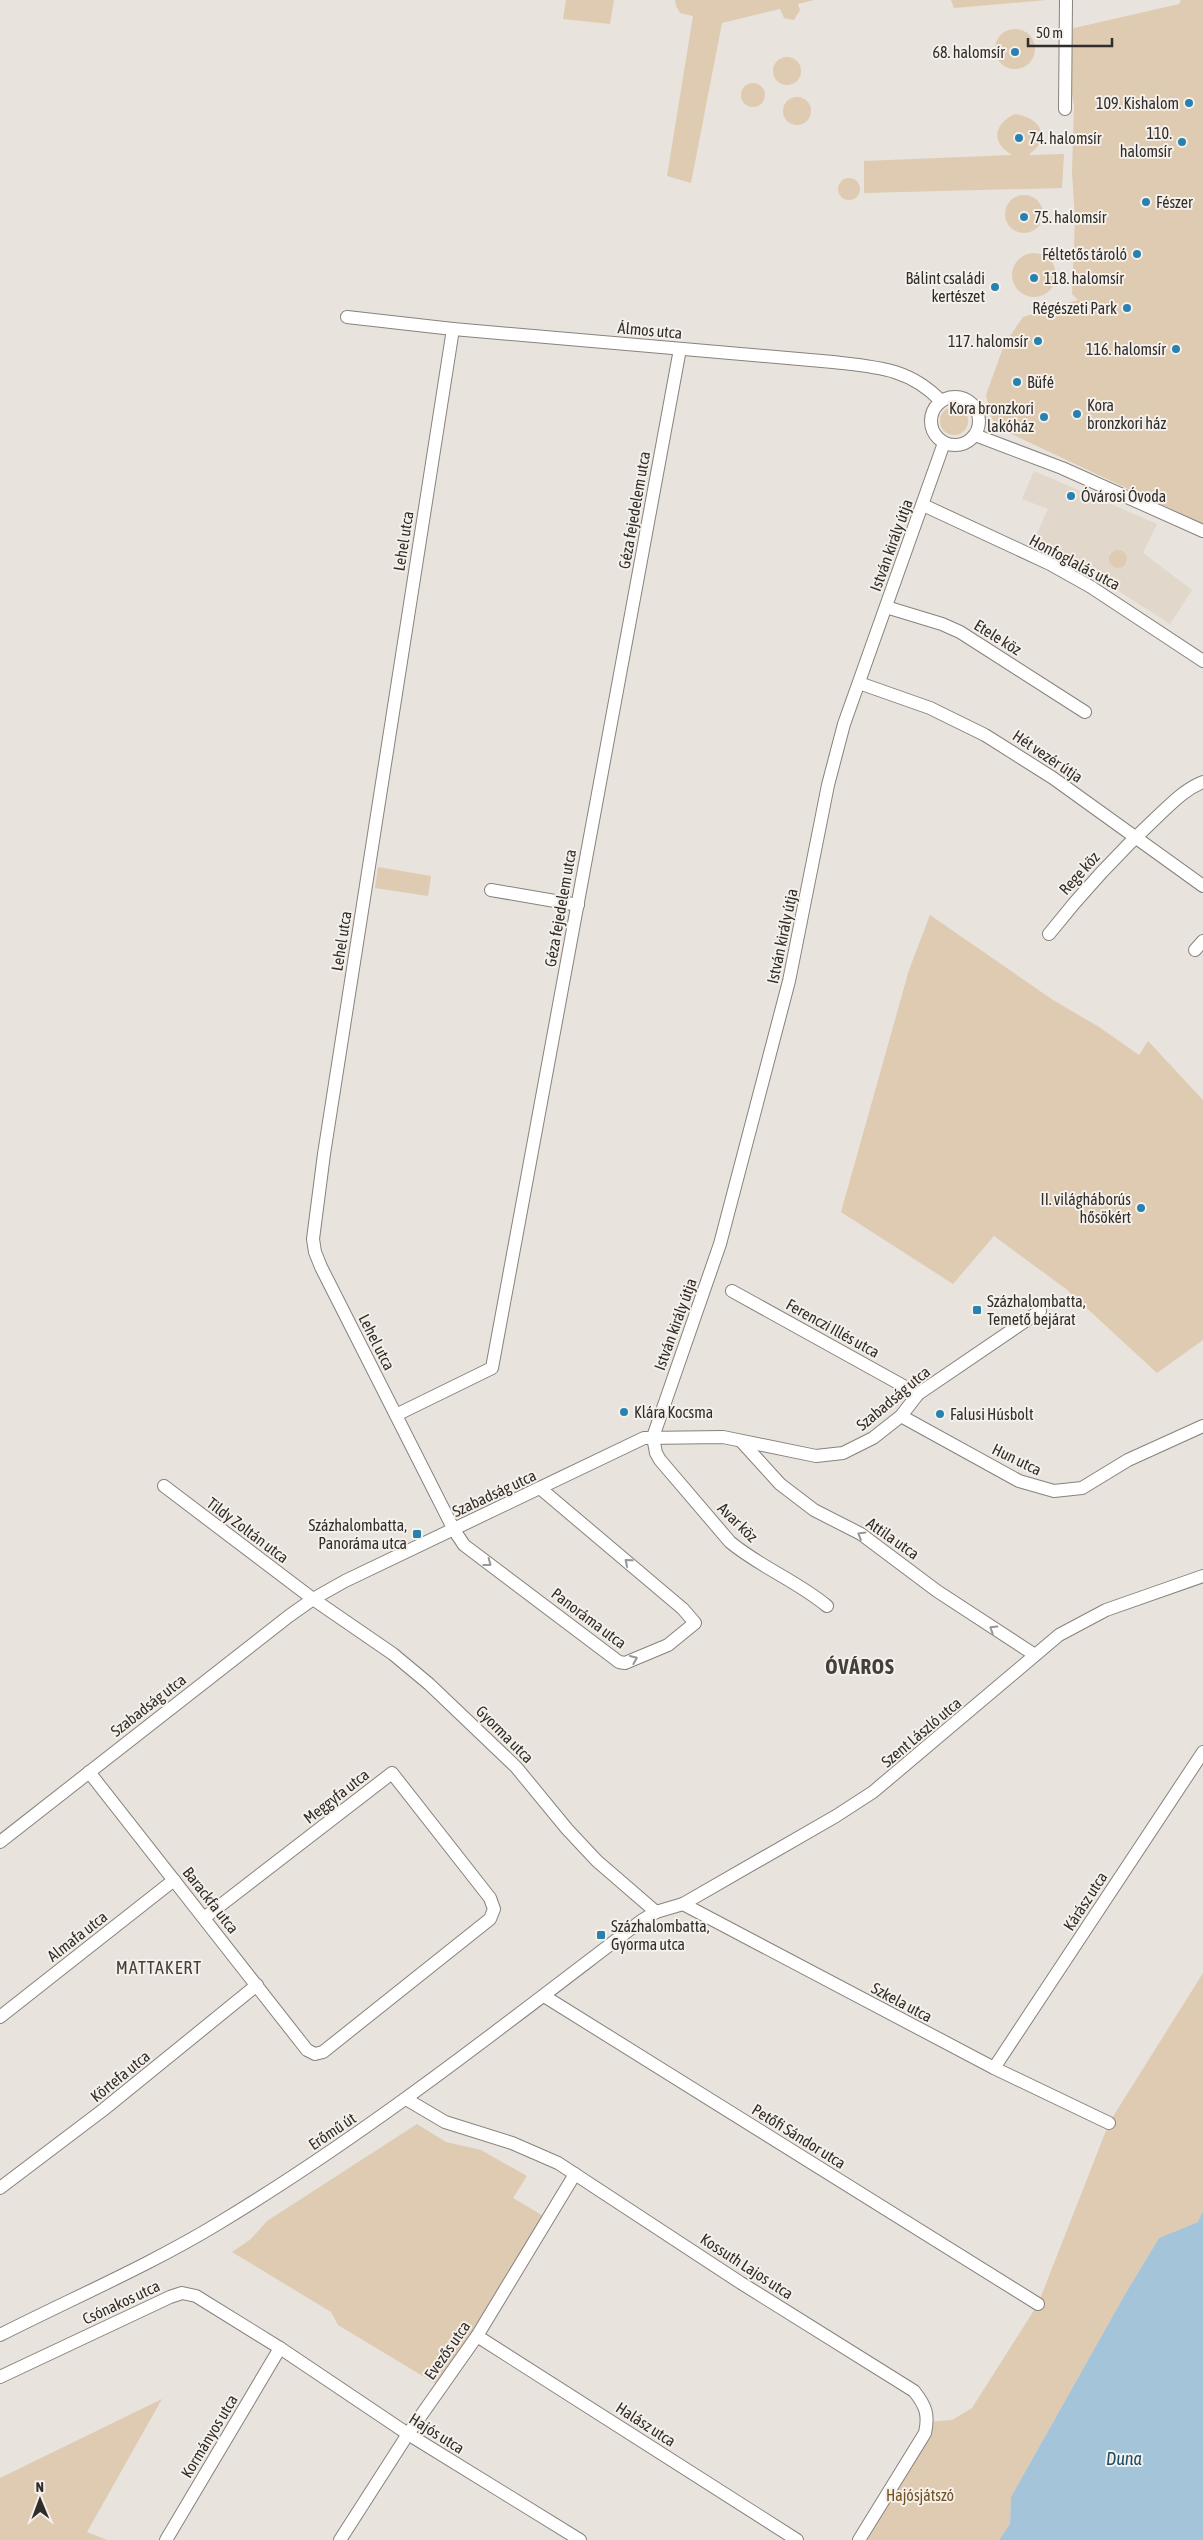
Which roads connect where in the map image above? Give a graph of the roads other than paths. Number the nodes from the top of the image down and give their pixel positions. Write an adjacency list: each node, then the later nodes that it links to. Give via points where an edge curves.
1 (1066, 0): 2 (street)
2 (1065, 109)
3 (346, 317): 4 (street, Álmos utca)
4 (453, 329): 5 (street, Álmos utca); 24 (street, Lehel utca, via 314,1226 315,1252 321,1267)
5 (680, 349): 6 (street, Álmos utca, via 881,368 914,378); 19 (street, Géza fejedelem utca)
6 (941, 401): 7 (street, via 956,396 975,407 980,421); 8 (street, via 933,410 930,424 937,438)
7 (975, 436): 8 (street, via 964,444); 10 (street, via 1062,468)
8 (944, 443): 9 (street, István király útja)
9 (923, 506): 11 (street, István király útja); 12 (street, Honfoglalás utca, via 1050,564 1091,587)
10 (1203, 531)
11 (886, 607): 13 (street, István király útja); 14 (street, Etele köz, via 960,632)
12 (1203, 661)
13 (859, 683): 16 (street, Hét vezér útja, via 968,725 1025,759); 27 (street, István király útja, via 832,769 796,952 720,1244)
14 (1085, 712)
15 (1203, 782): 16 (street, Rege köz, via 1189,788)
16 (1136, 836): 17 (street, Hét vezér útja); 20 (street, Rege köz, via 1084,889)
17 (1203, 886)
18 (491, 890): 19 (street)
19 (578, 904): 24 (street, Géza fejedelem utca, via 492,1368)
20 (1049, 934)
21 (732, 1291): 23 (street, Ferenczi Illés utca)
22 (1040, 1311): 23 (street, Szabadság utca)
23 (918, 1394): 25 (street, Szabadság utca)
24 (396, 1415): 31 (street, Lehel utca)
25 (901, 1416): 26 (street, Hun utca, via 1019,1481 1054,1491 1082,1488 1128,1460); 28 (street, Szabadság utca, via 856,1448 831,1456 801,1454)
26 (1203, 1426)
27 (653, 1437): 28 (street, Szabadság utca); 30 (street, Szabadság utca, via 630,1444); 34 (street, Avar köz, via 660,1460 730,1542 807,1589)
28 (741, 1440): 35 (street, Attila utca, one-way to 28, via 945,1596 861,1534 814,1510 780,1484)
29 (164, 1486): 33 (street, Tildy Zoltán utca)
30 (541, 1489): 31 (street, Szabadság utca); 31 (street, Panoráma utca, one-way to 30, via 464,1545 619,1662 625,1663 668,1645 695,1624 682,1609)
31 (454, 1530): 33 (street, Szabadság utca)
32 (1203, 1576): 35 (street, Szent László utca, via 1082,1621)
33 (313, 1599): 37 (street, Szabadság utca); 41 (street, Gyorma utca, via 393,1654 471,1722 516,1767 598,1860)
34 (827, 1606)
35 (1035, 1655): 40 (street, Szent László utca, via 873,1792)
36 (1203, 1752): 47 (street, Kárász utca)
37 (89, 1772): 38 (street, Szabadság utca); 39 (street, Barackfa utca)
38 (0, 1842)
39 (174, 1880): 42 (street, Barackfa utca); 45 (street, Almafa utca)
40 (683, 1904): 41 (street, Szent László utca); 47 (street, Szkela utca)
41 (656, 1912): 44 (street, Erőmű út)
42 (204, 1918): 43 (street, Barackfa utca); 46 (street, Meggyfa utca, via 392,1773 490,1898 494,1909 490,1919 323,2052 315,2054)
43 (257, 1986): 46 (street, Barackfa utca); 51 (street, Körtefa utca)
44 (544, 1996): 48 (street, Erőmű út); 52 (street, Petőfi Sándor utca)
45 (0, 2017)
46 (307, 2050)
47 (994, 2068): 49 (street, Szkela utca)
48 (406, 2099): 50 (street, Kossuth Lajos utca, via 445,2122 519,2146); 53 (street, Erőmű út, via 217,2225)
49 (1109, 2123)
50 (575, 2174): 54 (street, Evezős utca); 62 (street, Kossuth Lajos utca, via 914,2391 924,2404 925,2433)
51 (0, 2188)
52 (1038, 2304)
53 (0, 2335)
54 (477, 2336): 57 (street, Evezős utca); 61 (street, Halász utca)
55 (280, 2348): 56 (street, Csónakos utca, via 196,2296 182,2293); 57 (street, Hajós utca); 59 (street, Kormányos utca)
56 (0, 2377)
57 (408, 2434): 58 (street, Evezős utca); 60 (street, Hajós utca)
58 (343, 2538)
59 (166, 2540)
60 (580, 2540)
61 (797, 2540)
62 (859, 2540)

